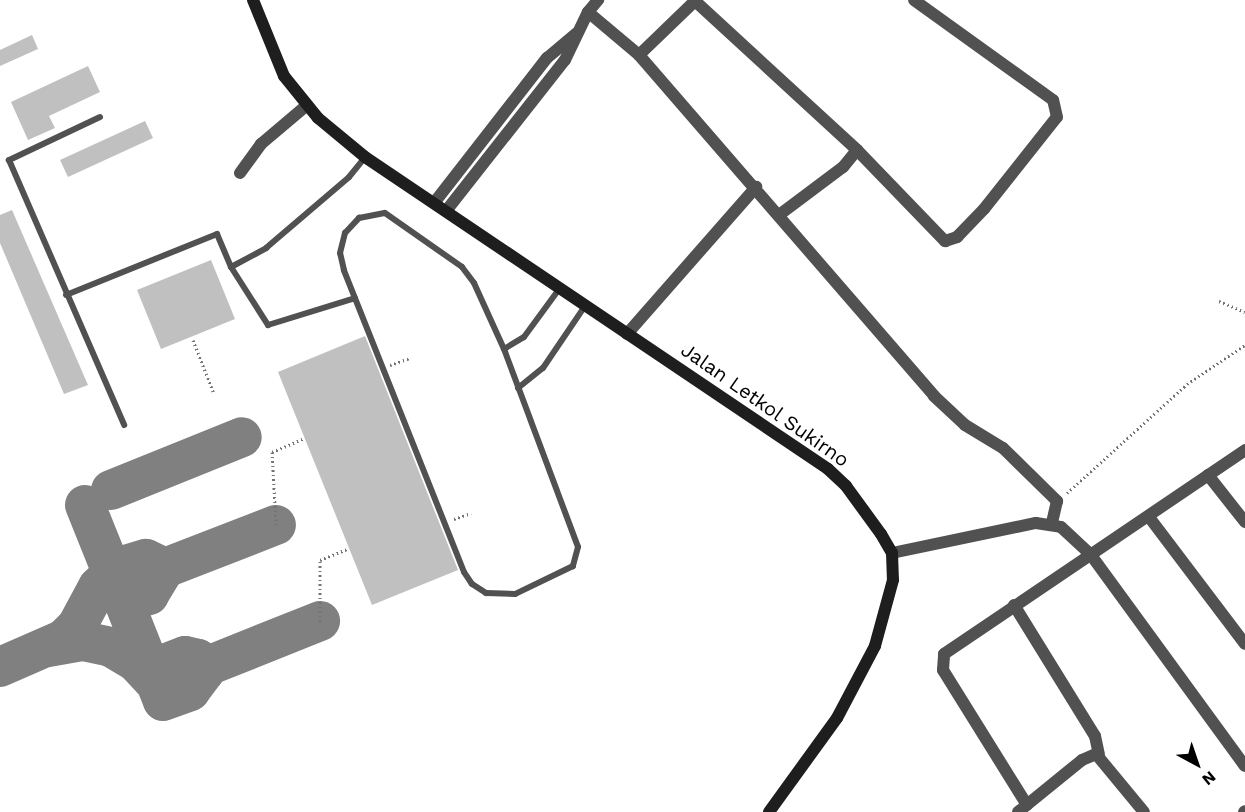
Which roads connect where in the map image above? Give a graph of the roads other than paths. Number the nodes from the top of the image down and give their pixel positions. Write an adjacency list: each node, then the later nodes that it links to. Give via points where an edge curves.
1 (253, 0): 6 (main road, Jalan Letkol Sukirno, via 284,76)
2 (695, 0): 5 (street); 8 (street)
3 (914, 0): 8 (street, via 1053,100 1057,117 984,209 957,237 945,242)
4 (593, 4): 5 (street); 12 (street, via 577,33 548,58)
5 (639, 55): 11 (street)
6 (306, 106): 9 (main road, Jalan Letkol Sukirno); 10 (street, via 261,144)
7 (100, 117): 16 (lane, via 9,160)
8 (857, 150): 13 (street, via 843,166)
9 (365, 157): 12 (main road, Jalan Letkol Sukirno); 14 (lane, via 350,177 266,248)
10 (240, 173)
11 (756, 188): 13 (street); 19 (street)
12 (440, 207): 15 (main road, Jalan Letkol Sukirno)
13 (779, 215): 27 (street, via 934,396 965,425 1004,448 1057,501)
14 (231, 267): 16 (lane, via 217,234); 17 (lane, via 268,325)
15 (560, 288): 18 (main road, Jalan Letkol Sukirno); 20 (lane, via 524,337)
16 (66, 295): 22 (lane)
17 (355, 298): 20 (lane, via 340,253 345,232 359,218 385,213 462,267 474,282); 21 (lane, via 464,572 472,584 486,593 515,594 573,566 578,547)
18 (585, 305): 19 (main road, Jalan Letkol Sukirno); 21 (lane, via 543,368)
19 (627, 334): 28 (main road, Jalan Letkol Sukirno, via 828,469 865,510)
20 (504, 349): 21 (lane)
21 (518, 388)
22 (124, 425)
23 (1245, 450): 24 (street)
24 (1208, 475): 25 (street); 26 (street)
25 (1149, 518): 29 (street); 31 (street)
26 (1245, 522)
27 (1052, 523): 28 (street); 29 (street)
28 (892, 553): 35 (main road, via 893,580 875,646 837,718)
29 (1091, 555): 30 (street); 33 (street)
30 (1014, 604): 32 (street, via 1095,736); 34 (street, via 949,647 942,662)
31 (1245, 644)
32 (1099, 754): 34 (street, via 1082,760); 36 (street)
33 (1245, 765)
34 (1022, 809)
35 (769, 812)
36 (1144, 812)

